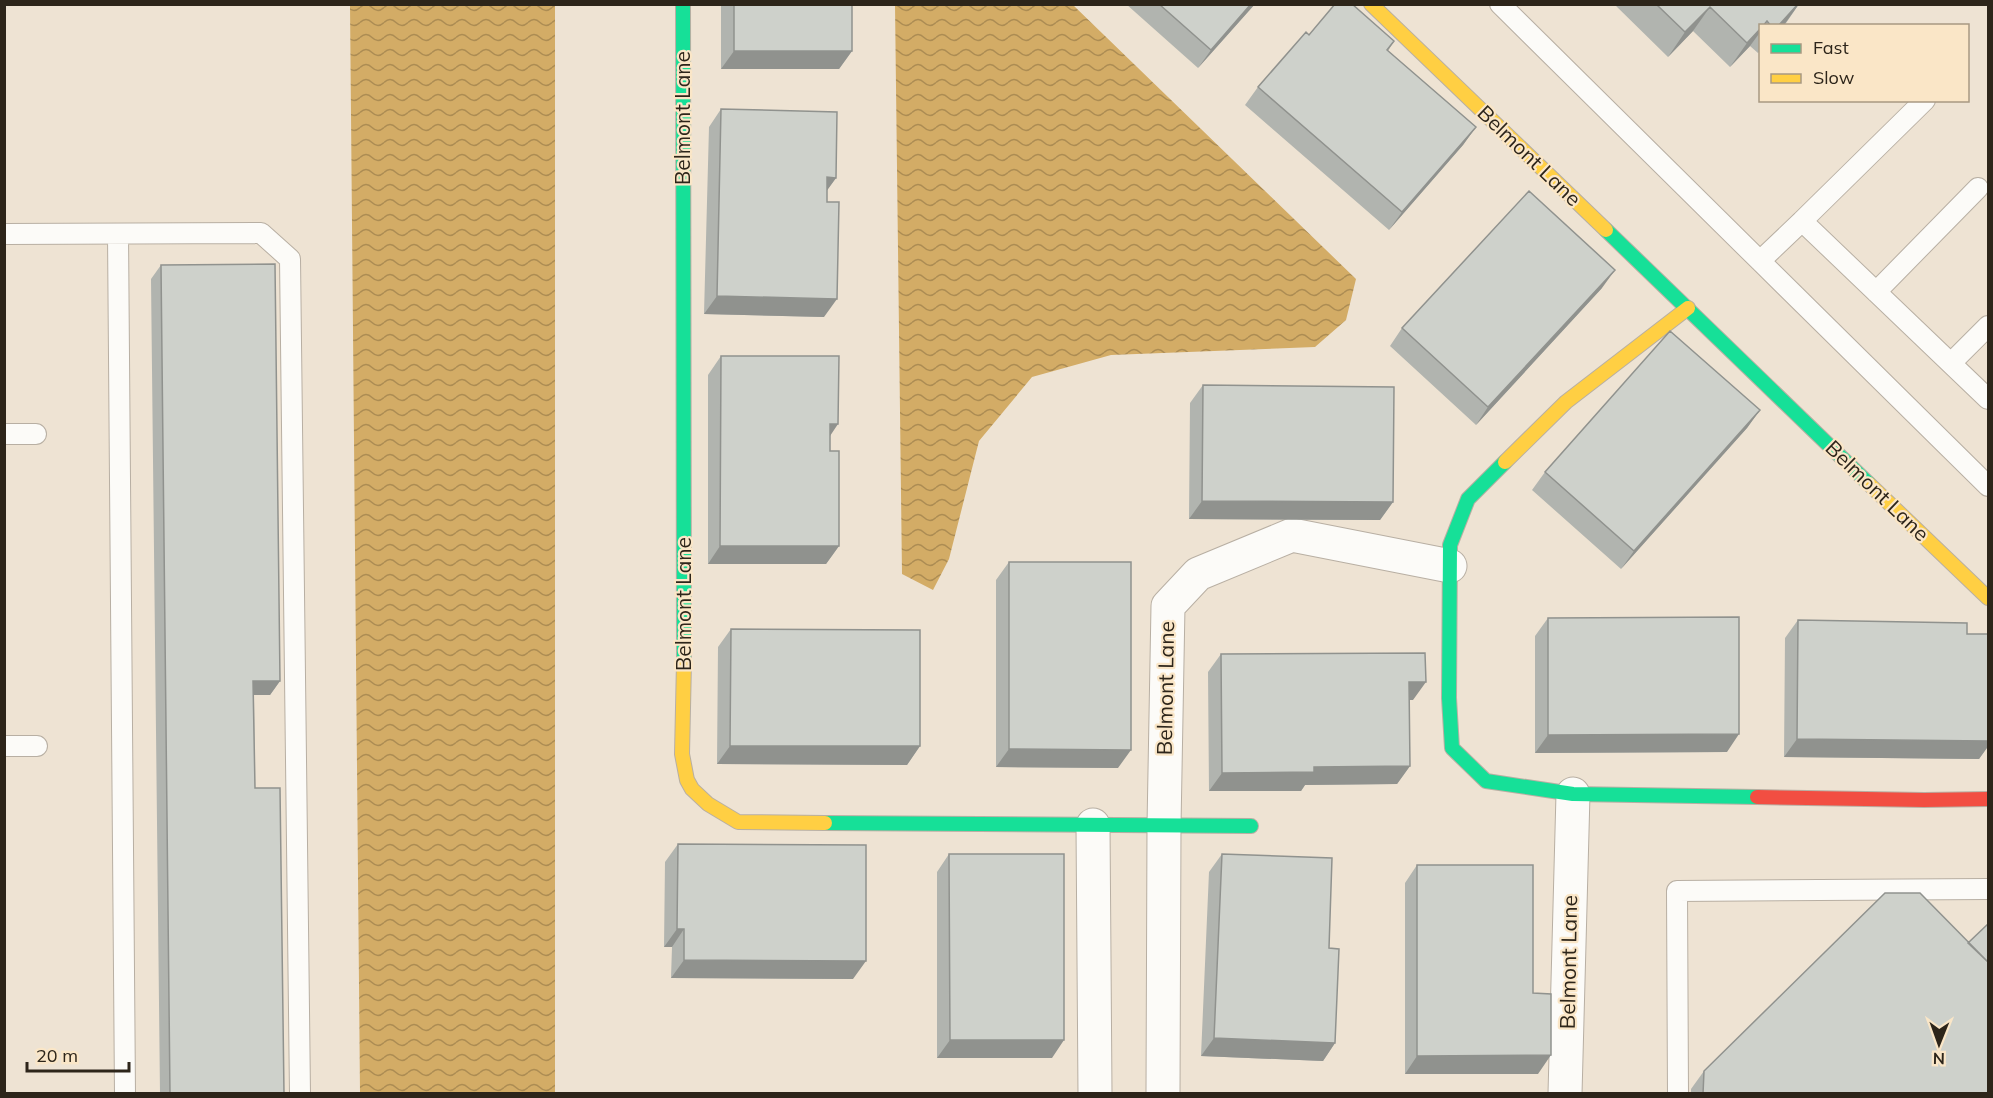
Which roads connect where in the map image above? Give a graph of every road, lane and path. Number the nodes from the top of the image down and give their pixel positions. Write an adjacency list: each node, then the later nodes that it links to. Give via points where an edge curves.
1 (683, 4): 24 (street, Belmont Lane, via 682,754 690,787 707,804 738,822)
2 (1371, 4): 11 (street, Belmont Lane)
3 (1500, 4): 9 (lane)
4 (1923, 102): 6 (lane)
5 (1978, 188): 10 (lane)
6 (1802, 221): 9 (lane); 10 (lane)
7 (4, 234): 8 (lane)
8 (118, 234): 28 (lane); 29 (lane, via 261,233 290,259)
9 (1760, 261): 17 (lane)
10 (1876, 292): 13 (lane)
11 (1688, 308): 18 (street, via 1566,402 1468,499 1450,545); 19 (street, Belmont Lane)
12 (1989, 326): 13 (lane)
13 (1951, 363): 14 (lane)
14 (1989, 399)
15 (4, 434): 16 (lane)
16 (36, 434)
17 (1989, 486)
18 (1450, 566): 22 (street, via 1452,748 1486,781); 25 (street, Belmont Lane, via 1292,535 1197,573 1168,606)
19 (1989, 598)
20 (4, 746): 21 (lane)
21 (37, 746)
22 (1573, 794): 23 (street); 32 (street, Belmont Lane)
23 (1989, 799)
24 (1094, 825): 25 (street, Belmont Lane); 30 (street)
25 (1164, 826): 26 (street, Belmont Lane); 31 (street, Belmont Lane)
26 (1251, 826)
27 (1989, 889): 33 (lane, via 1677,891)
28 (125, 1094)
29 (300, 1094)
30 (1095, 1094)
31 (1163, 1094)
32 (1565, 1094)
33 (1678, 1094)

